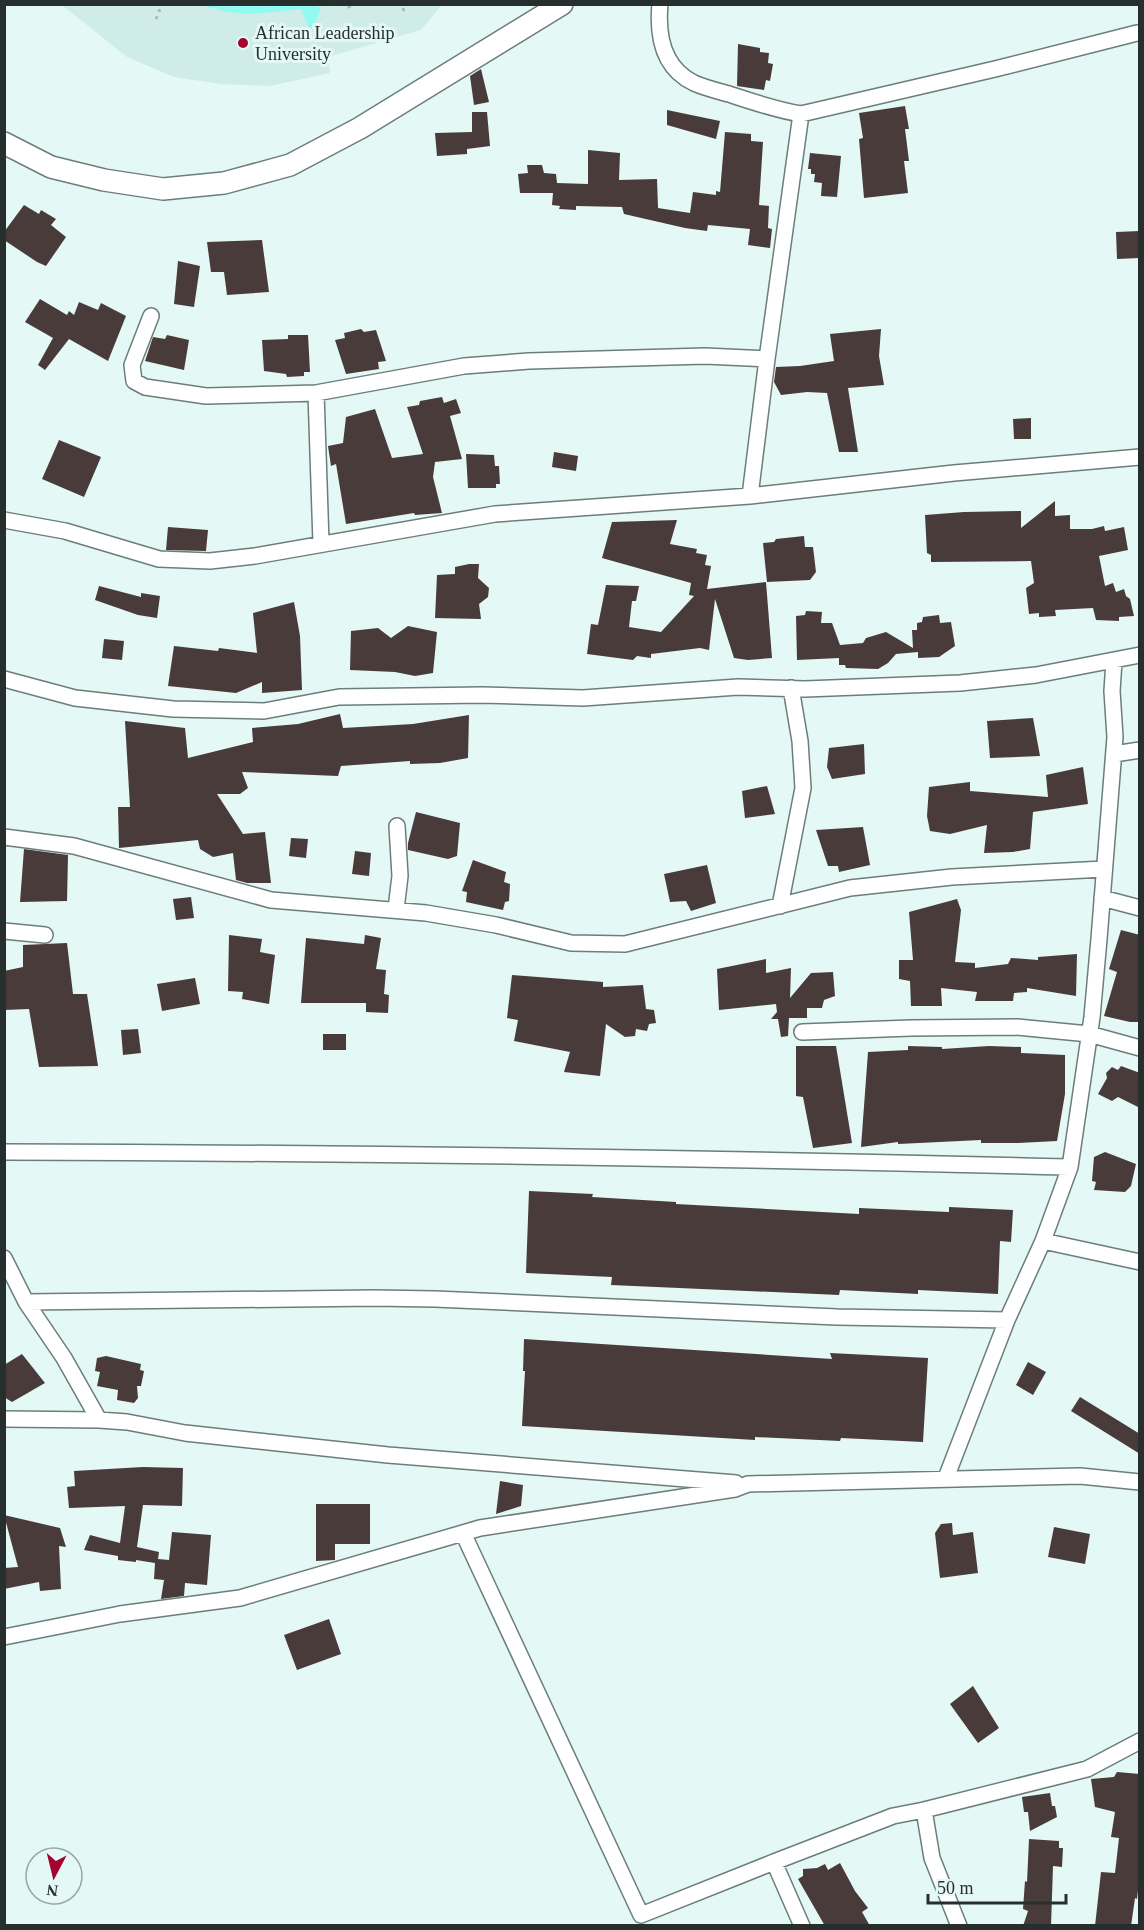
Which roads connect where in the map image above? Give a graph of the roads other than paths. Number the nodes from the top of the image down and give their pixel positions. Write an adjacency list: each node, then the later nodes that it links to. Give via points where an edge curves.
1 (562, 4): 5 (main road, via 360,128 290,165 224,183 163,189 104,180 51,166)
2 (660, 4): 4 (street, via 658,24 663,52 683,76 695,84)
3 (1137, 33): 4 (street)
4 (801, 114): 7 (street)
5 (4, 143)
6 (151, 316): 8 (street, via 132,365 134,381 145,387 206,396)
7 (767, 359): 8 (street, via 705,356 475,365); 10 (street)
8 (316, 393): 12 (street)
9 (1140, 458): 10 (street, via 954,473)
10 (750, 496): 12 (street, via 495,514)
11 (4, 520): 12 (street, via 65,531 159,559 210,561)
12 (321, 543)
13 (1140, 655): 14 (street)
14 (1114, 661): 16 (street, via 960,683); 18 (street)
15 (4, 679): 16 (street, via 75,698 173,709 264,711 339,697 583,698 738,687)
16 (791, 688): 23 (street, via 803,788)
17 (1140, 750): 18 (street)
18 (1114, 754): 21 (street)
19 (397, 826): 25 (street, via 400,876)
20 (4, 837): 25 (street, via 74,846 271,900)
21 (1104, 869): 22 (street); 23 (street, via 952,877 850,888)
22 (1102, 898): 24 (street); 29 (street)
23 (780, 906): 25 (street, via 625,944 571,943 496,925)
24 (1140, 908)
25 (396, 909)
26 (4, 931): 27 (street)
27 (45, 935)
28 (802, 1032): 29 (street, via 1017,1027)
29 (1089, 1034): 30 (street); 32 (street)
30 (1140, 1048)
31 (4, 1152): 32 (street, via 857,1161)
32 (1070, 1167): 33 (street)
33 (1043, 1241): 35 (street); 37 (street)
34 (4, 1258): 36 (street)
35 (1140, 1262)
36 (26, 1302): 37 (street, via 415,1299 837,1317); 39 (street)
37 (1007, 1320): 40 (street)
38 (4, 1419): 39 (street)
39 (99, 1420): 42 (street, via 388,1455)
40 (946, 1478): 41 (street, via 1080,1476); 42 (street)
41 (1140, 1482)
42 (748, 1484): 43 (street)
43 (463, 1533): 44 (street, via 240,1598 120,1614); 48 (street)
44 (4, 1637)
45 (1140, 1741): 46 (street, via 1087,1769)
46 (924, 1810): 47 (street, via 893,1816); 50 (street, via 932,1858)
47 (774, 1862): 48 (street); 49 (street)
48 (643, 1920)
49 (802, 1926)
50 (959, 1926)

